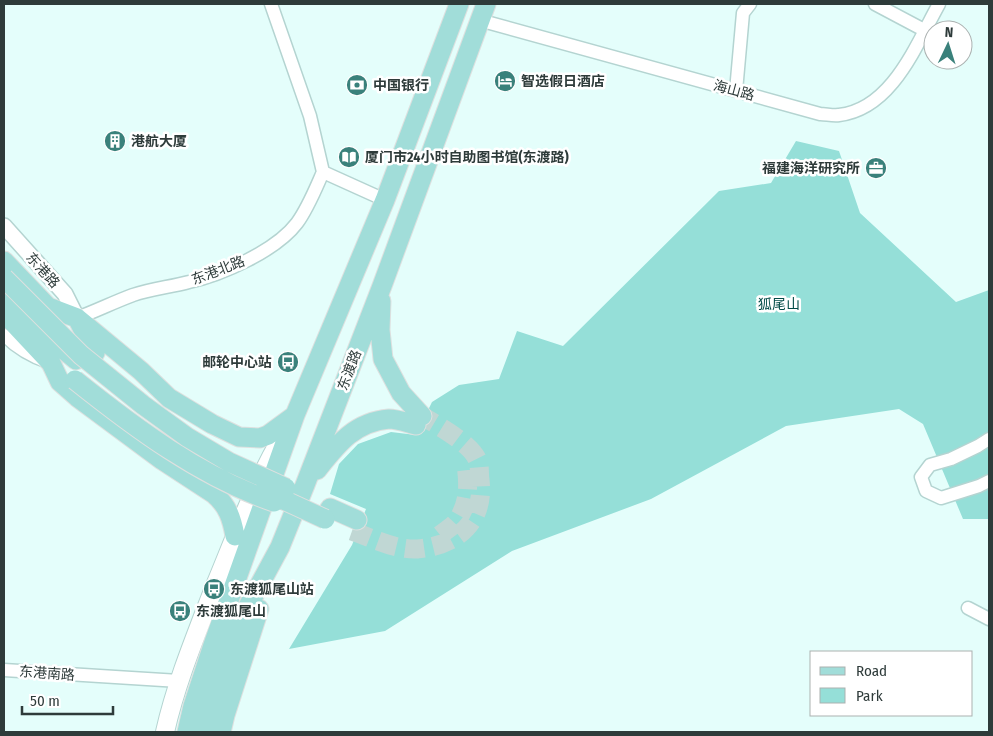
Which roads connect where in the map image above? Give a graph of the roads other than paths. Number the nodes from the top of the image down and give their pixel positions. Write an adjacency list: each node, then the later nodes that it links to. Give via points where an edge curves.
1 (272, 4): 11 (street, via 310,116)
2 (459, 4): 12 (main road)
3 (875, 4): 8 (street)
4 (938, 4): 7 (street, 海山路)
5 (745, 7): 10 (street)
6 (482, 12): 10 (street, 海山路); 16 (main road, 东渡路)
7 (929, 20)
8 (923, 29)
9 (923, 32): 10 (street, 海山路, via 890,87 857,111 820,114)
10 (736, 91)
11 (323, 172): 12 (street); 19 (street, 东港北路, via 296,224 284,237 258,254 230,269 133,295)
12 (385, 200): 22 (main road)
13 (4, 226): 19 (street, 东港路, via 65,294)
14 (4, 261): 19 (main road, via 48,307)
15 (4, 278): 29 (main road, bridge, via 81,355 143,406 229,462)
16 (382, 286): 28 (main road, 东渡路); 28 (main road, via 380,330 383,359 400,393 419,420 390,419 362,425 337,445)
17 (4, 290): 31 (main road, bridge, via 53,341 160,428 250,485)
18 (4, 313): 21 (main road)
19 (77, 318): 23 (main road, via 170,398); 29 (main road, bridge, via 95,353 133,386 172,416 233,451)
20 (4, 335): 21 (street, via 22,351)
21 (51, 363): 25 (main road, via 77,374); 30 (main road, via 60,382 77,397); 31 (main road, bridge, via 114,412 205,470 263,498)
22 (295, 415): 23 (main road, via 276,431 260,438 239,437); 26 (main road); 37 (main road)
23 (212, 424): 25 (main road, via 221,438 220,447 214,461 208,464)
24 (989, 439): 27 (street, via 951,459 930,465 921,477 926,491 941,498)
25 (201, 461): 30 (main road, via 216,480)
26 (266, 466): 33 (main road); 37 (main road)
27 (989, 481)
28 (305, 484): 34 (main road, 东渡路)
29 (286, 488): 31 (main road)
30 (222, 502): 33 (main road, via 229,512)
31 (327, 513): 32 (main road)
32 (354, 526)
33 (235, 536): 39 (main road)
34 (280, 547): 42 (main road, 东渡路, via 246,610 214,687); 43 (main road)
35 (968, 608): 36 (street)
36 (989, 619)
37 (213, 645): 41 (main road)
38 (4, 670): 39 (street, 东港南路)
39 (179, 681): 40 (main road)
40 (165, 732)
41 (187, 732)
42 (202, 732)
43 (221, 732)

